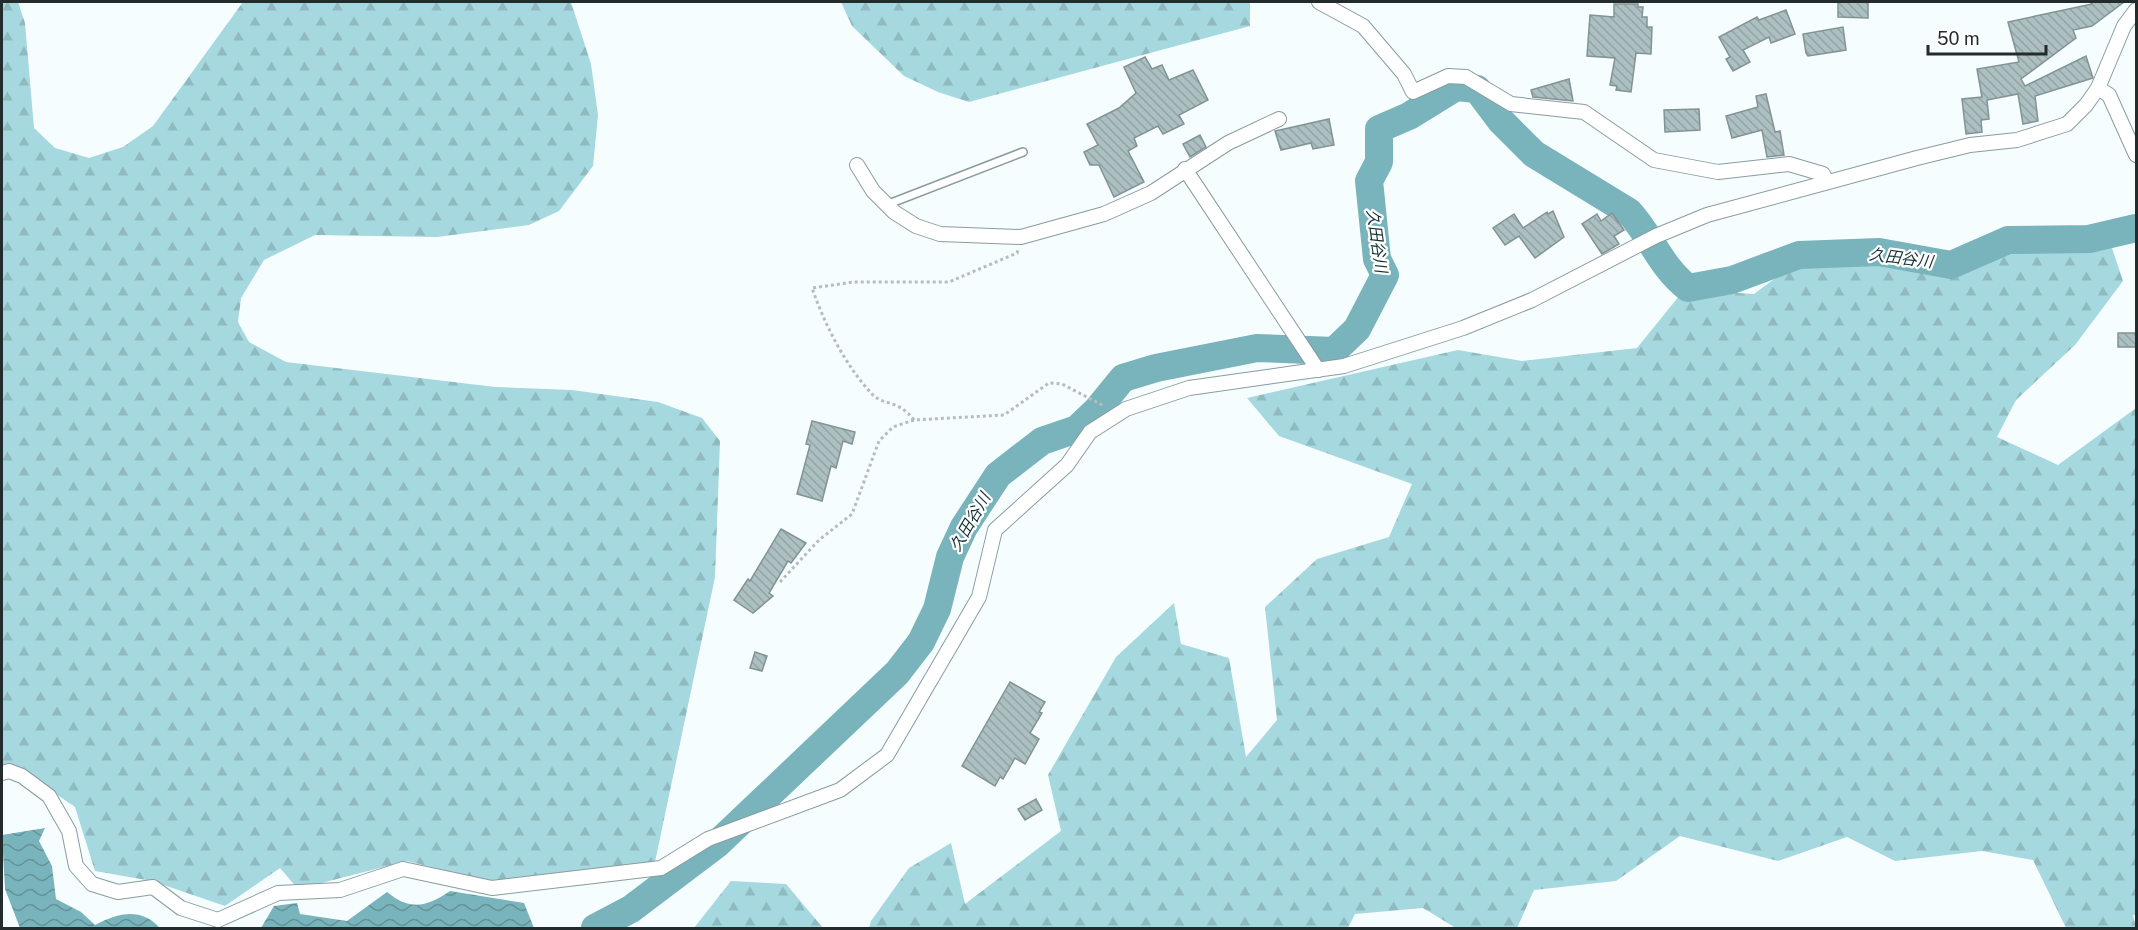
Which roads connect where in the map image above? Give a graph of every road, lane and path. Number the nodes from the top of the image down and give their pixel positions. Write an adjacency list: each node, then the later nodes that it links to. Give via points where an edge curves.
1 (1319, 2): 9 (street, via 1364,26 1404,74 1413,92 1448,76 1466,77 1511,104 1584,112 1654,160 1718,172 1789,164 1823,174)
2 (2136, 10): 3 (street, via 2124,26)
3 (2098, 88): 6 (street, via 2109,95); 9 (street, via 2067,124 2017,140 1970,146)
4 (1279, 119): 8 (street)
5 (1023, 152): 10 (lane)
6 (2136, 155)
7 (857, 165): 10 (street)
8 (1185, 169): 11 (street, via 1151,193 1104,214); 12 (street)
9 (1827, 182): 12 (street, via 1707,215 1532,300 1463,328 1344,366)
10 (886, 205): 11 (street, via 916,226 940,234)
11 (1021, 237): 14 (path, via 1017,253 949,282 854,282 812,288 826,327 873,396 905,408)
12 (1314, 364): 16 (street, via 1189,388 1126,409 1090,432 1067,465 995,531 979,597 887,755 840,790 708,839 661,868 492,888 403,869 340,890 278,893 218,920 181,908 153,887 118,892 92,884 76,866 69,831 49,796 22,776 9,771)
13 (1105, 406): 14 (path, via 1062,384 1049,383 1004,415)
14 (914, 420): 15 (path, via 893,427 879,441 852,514 819,540)
15 (780, 582)
16 (2, 773)

